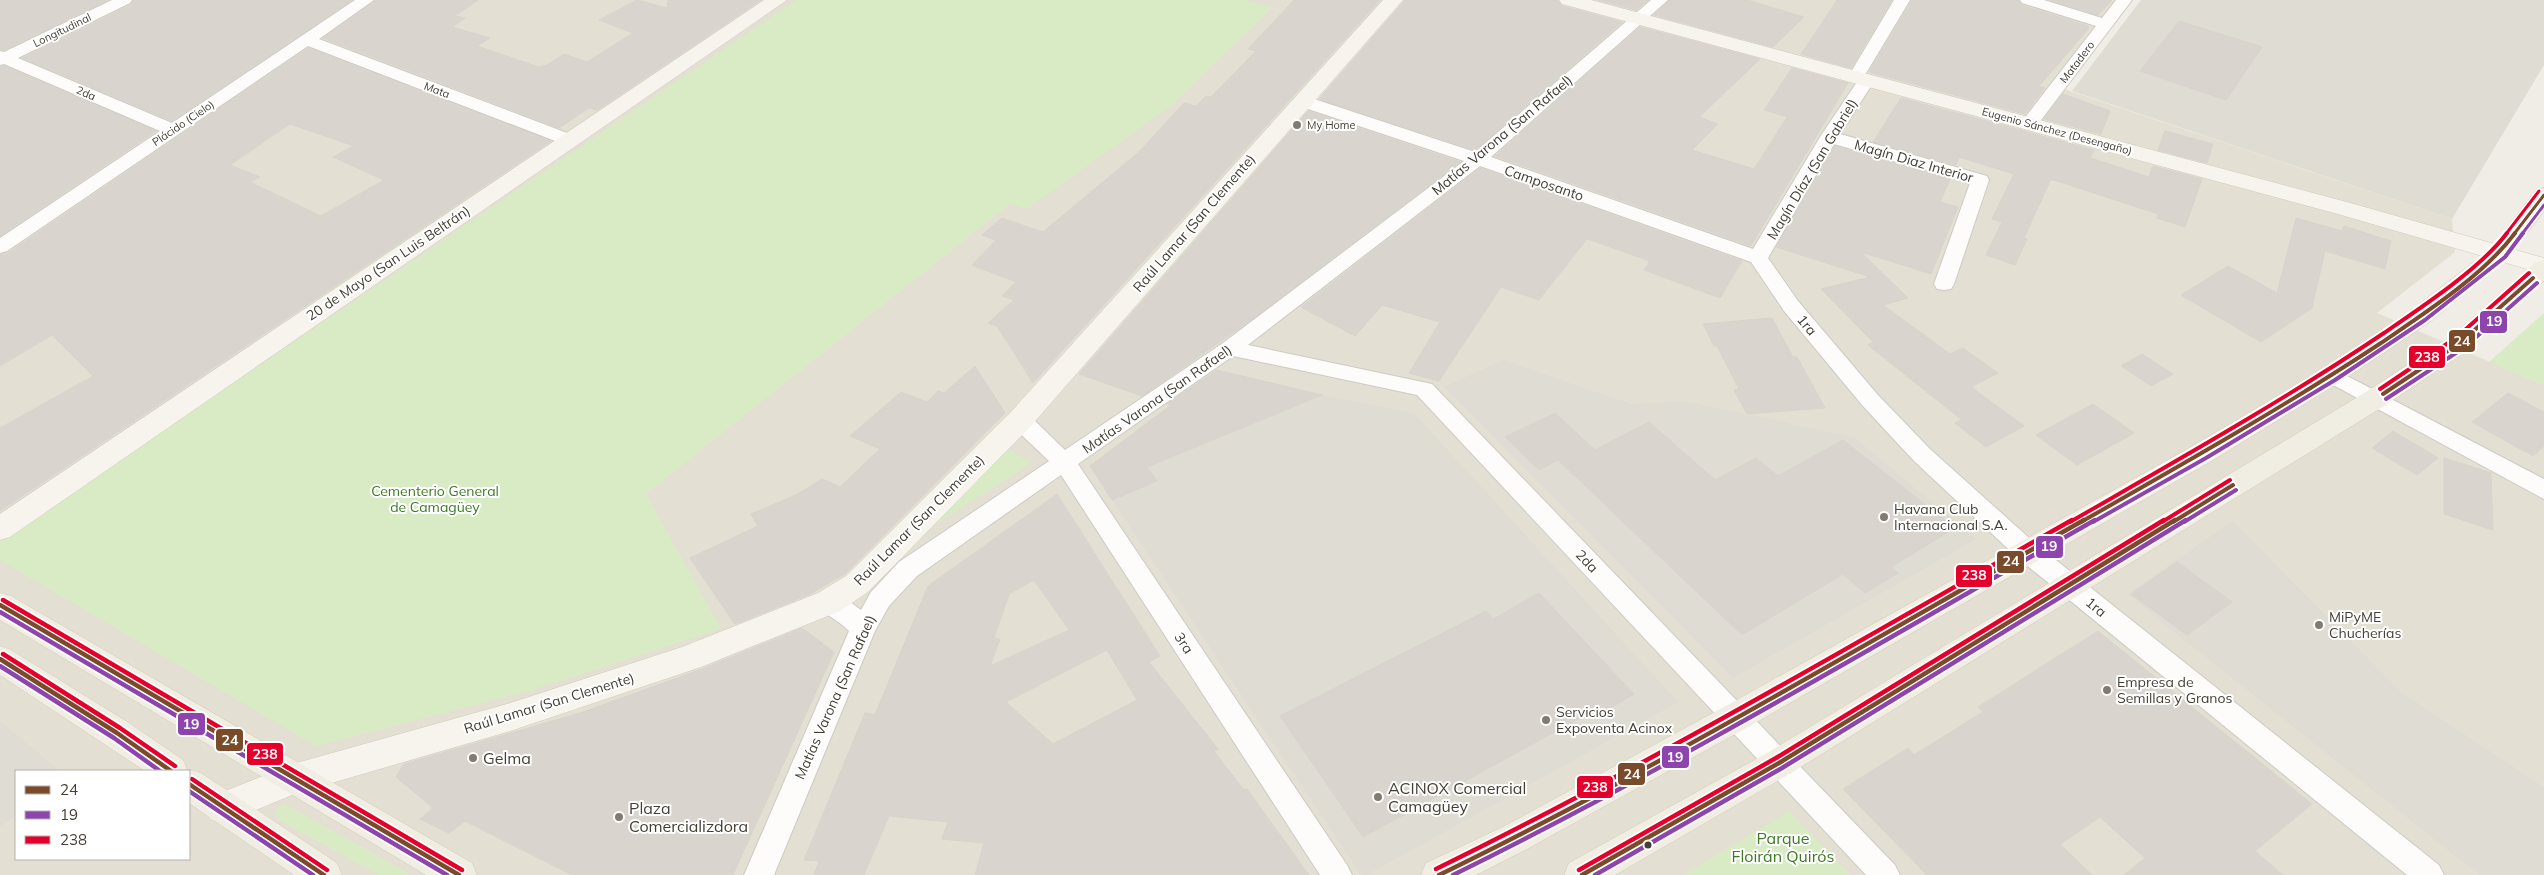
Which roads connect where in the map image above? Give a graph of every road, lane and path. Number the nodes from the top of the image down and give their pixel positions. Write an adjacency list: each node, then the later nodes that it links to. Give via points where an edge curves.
1 (124, 0): 13 (street, Longitudinal)
2 (366, 0): 12 (street, Plácido (Cielo))
3 (777, 0): 19 (street, 20 de Mayo (San Luis Beltrán))
4 (1393, 0): 15 (street, Raúl Lamar (San Clemente))
5 (1569, 0): 10 (street, Eugenio Sánchez (Desengaño))
6 (1660, 0): 10 (street, Matías Varona (San Rafael))
7 (1902, 0): 14 (street, Magín Díaz (San Gabriel))
8 (2028, 0): 11 (street)
9 (2124, 0): 11 (street, Matadero)
10 (1638, 18): 14 (street, Eugenio Sánchez (Desengaño)); 20 (street, Matías Varona (San Rafael))
11 (2105, 24): 16 (street, Matadero)
12 (306, 40): 17 (street, Plácido (Cielo)); 19 (street, Mata)
13 (2, 58): 17 (street, 2da)
14 (1862, 79): 16 (street, Eugenio Sánchez (Desengaño)); 18 (street, Magín Díaz (San Gabriel))
15 (1302, 101): 20 (street, Camposanto); 30 (street, Raúl Lamar (San Clemente))
16 (2029, 124): 23 (street, Eugenio Sánchez (Desengaño))
17 (172, 130): 22 (street, Plácido (Cielo))
18 (1829, 137): 24 (street, Magín Díaz (San Gabriel)); 26 (street, Magín Diaz Interior, via 1980,180)
19 (568, 140): 33 (street, 20 de Mayo (San Luis Beltrán))
20 (1478, 160): 24 (street, Camposanto); 27 (street, Matías Varona (San Rafael))
21 (2544, 195): 23 (main road)
22 (0, 247)
23 (2501, 252): 25 (street, Eugenio Sánchez (Desengaño)); 28 (main road, via 2422,315)
24 (1758, 258): 34 (street, 1ra, via 1791,306 1870,400 1922,455)
25 (2544, 267): 29 (main road, via 2461,342)
26 (1944, 284)
27 (1230, 348): 31 (street, Matías Varona (San Rafael)); 41 (street, 2da, via 1424,390)
28 (2332, 375): 29 (street); 34 (main road)
29 (2375, 399): 32 (street); 36 (main road)
30 (1020, 420): 31 (street, 3ra); 35 (street, Raúl Lamar (San Clemente))
31 (1065, 463): 35 (street, Matías Varona (San Rafael)); 50 (street, 3ra)
32 (2544, 490)
33 (0, 528)
34 (2028, 552): 36 (street, 1ra); 41 (main road)
35 (897, 560): 37 (street, Raúl Lamar (San Clemente)); 39 (street, Matías Varona (San Rafael))
36 (2069, 584): 42 (main road); 54 (street, 1ra)
37 (829, 602): 39 (street, via 851,616); 44 (street, Raúl Lamar (San Clemente), via 690,658 506,718)
38 (0, 605): 44 (main road)
39 (862, 629): 49 (street, Matías Varona (San Rafael))
40 (0, 659): 43 (main road, via 118,733)
41 (1736, 717): 42 (street, 2da); 51 (main road, via 1515,838)
42 (1779, 762): 52 (main road); 53 (street, 2da)
43 (170, 770)
44 (293, 779): 46 (street, Raúl Lamar (San Clemente)); 48 (main road)
45 (190, 785): 46 (main road)
46 (222, 808): 47 (main road)
47 (324, 875)
48 (459, 875)
49 (759, 875)
50 (1337, 875)
51 (1439, 875)
52 (1582, 875)
53 (1885, 875)
54 (2429, 875)

